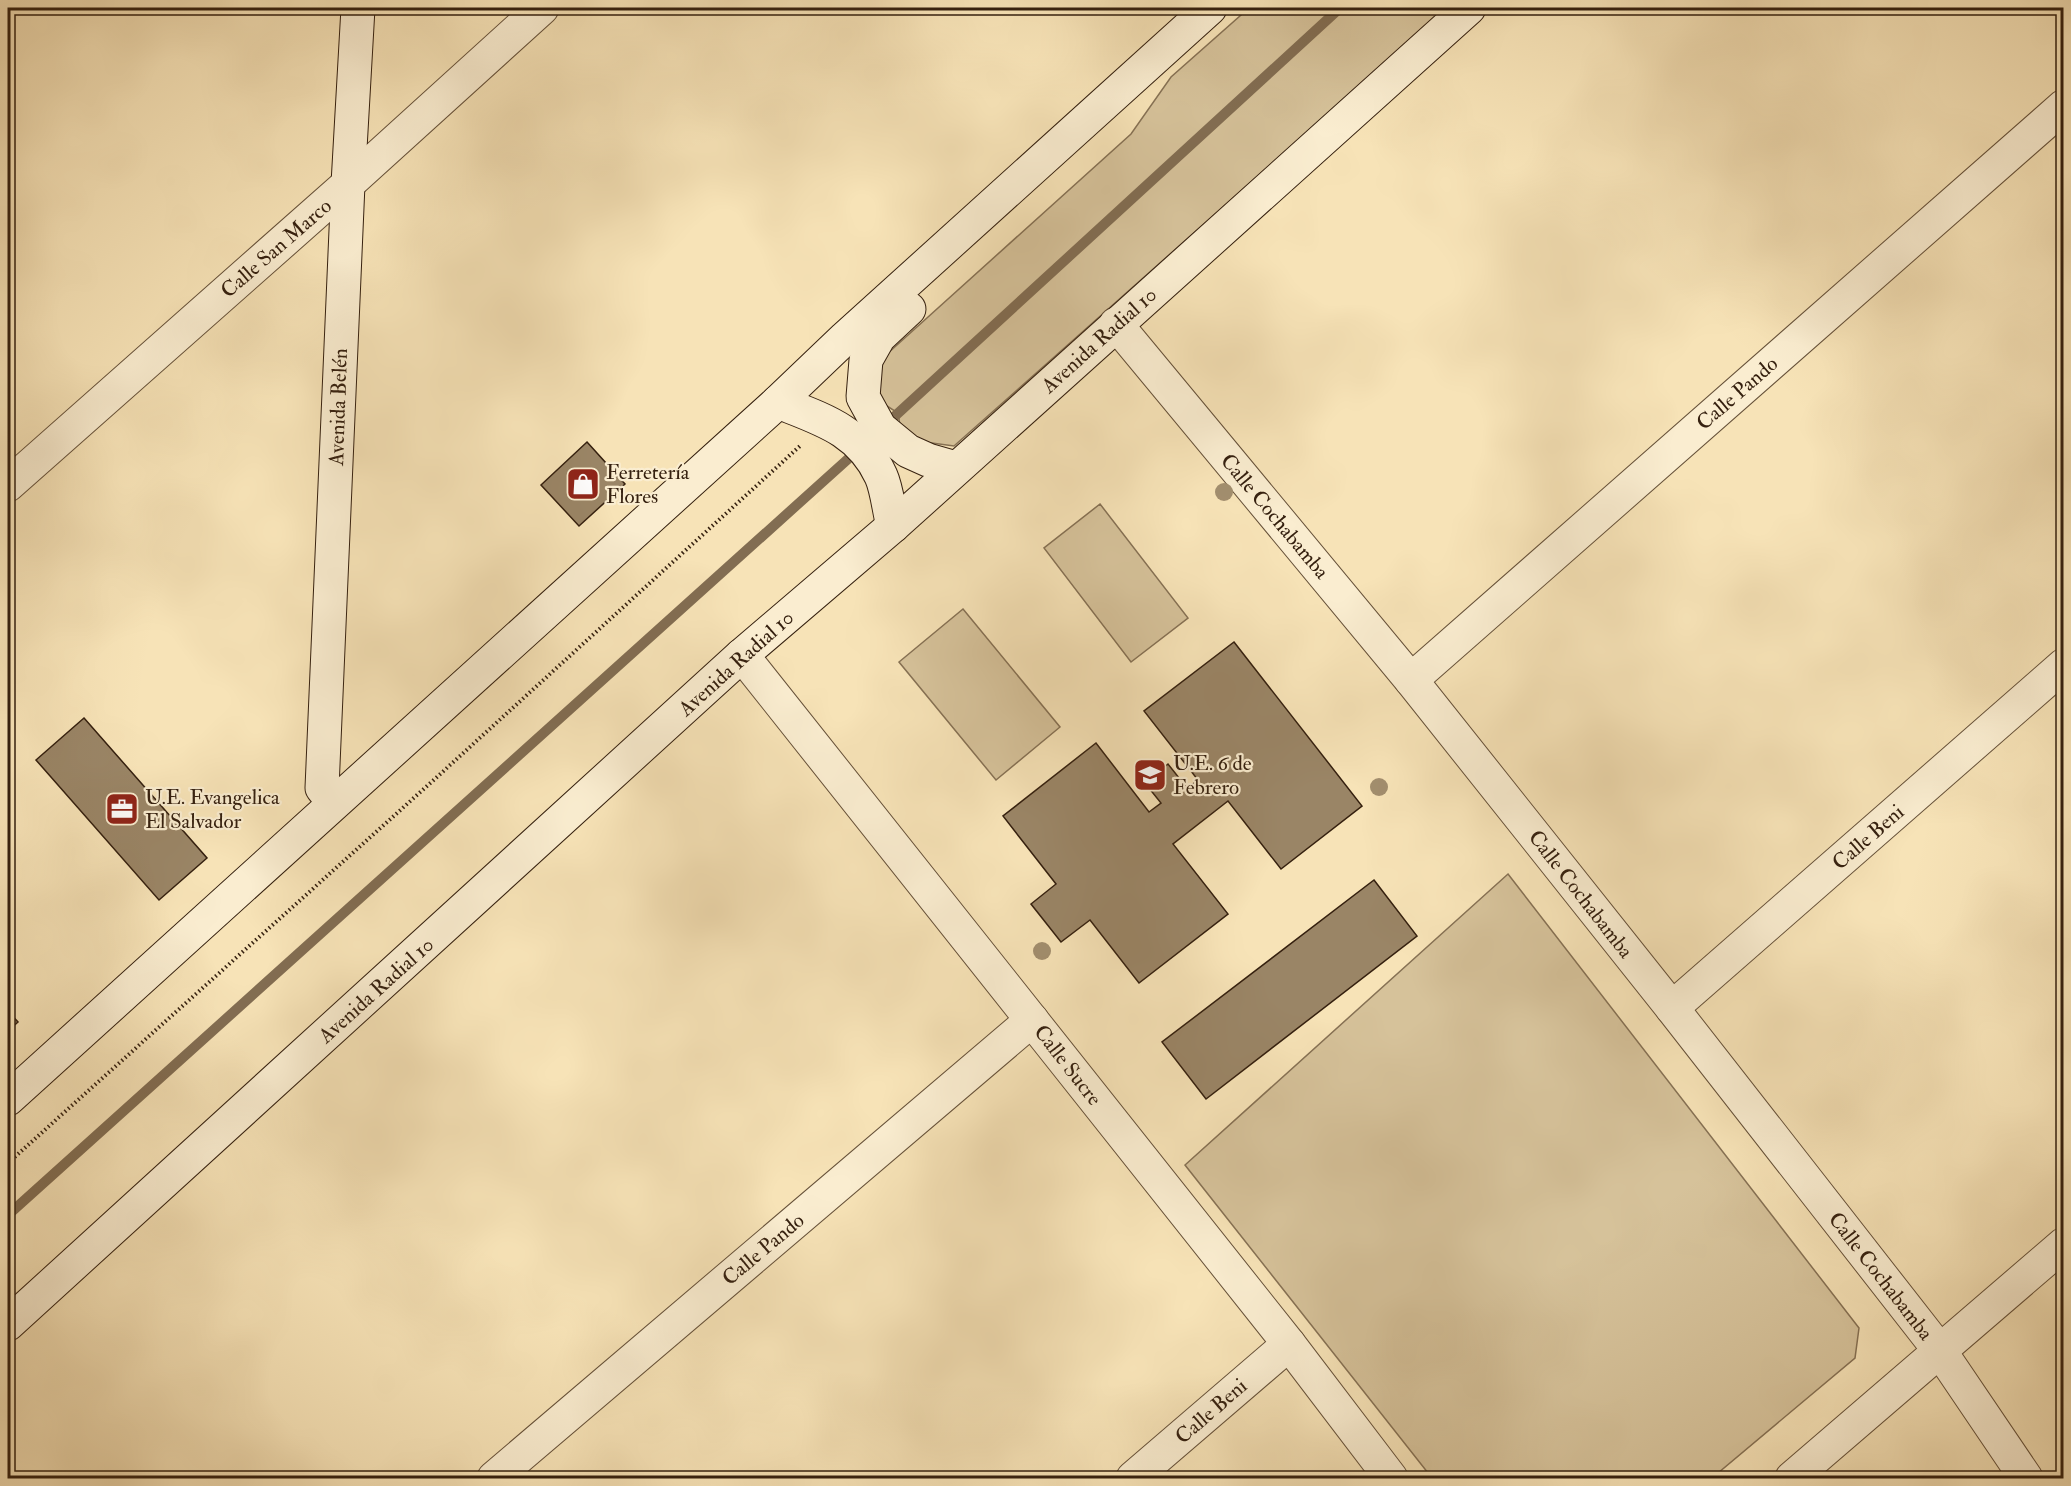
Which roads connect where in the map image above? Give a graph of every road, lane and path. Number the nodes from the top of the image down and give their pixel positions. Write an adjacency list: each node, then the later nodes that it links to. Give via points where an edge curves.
1 (358, 8): 7 (street, Avenida Belén)
2 (542, 8): 7 (street, Calle San Marco)
3 (1210, 8): 6 (street)
4 (1469, 8): 8 (street, Avenida Radial 10)
5 (2064, 106): 16 (street, Calle Pando)
6 (1099, 109): 9 (street); 11 (street, via 1069,161 879,337 866,360 862,392 880,428 908,451)
7 (348, 184): 12 (street, Calle San Marco); 17 (street, Avenida Belén, via 322,788)
8 (1116, 324): 11 (street, Avenida Radial 10); 16 (street, Calle Cochabamba)
9 (778, 402): 10 (street); 17 (street)
10 (830, 422): 13 (street, via 863,446 882,477); 21 (path)
11 (942, 464): 13 (street, Avenida Radial 10)
12 (8, 485)
13 (892, 526): 14 (street, Avenida Radial 10)
14 (742, 655): 19 (street, Calle Sucre); 23 (street, Avenida Radial 10)
15 (2064, 665): 18 (street, Calle Beni)
16 (1411, 680): 18 (street, Calle Cochabamba)
17 (334, 803): 20 (street)
18 (1672, 1008): 25 (street, Calle Cochabamba)
19 (1032, 1020): 24 (street, Calle Sucre); 26 (street, Calle Pando)
20 (8, 1099)
21 (8, 1163)
22 (2064, 1244): 25 (street)
23 (8, 1324)
24 (1289, 1344): 27 (street, Calle Beni); 28 (street, Calle Sucre)
25 (1940, 1351): 29 (street); 30 (street, Calle Cochabamba)
26 (494, 1479)
27 (1133, 1479)
28 (1391, 1479)
29 (1792, 1479)
30 (2026, 1479)

